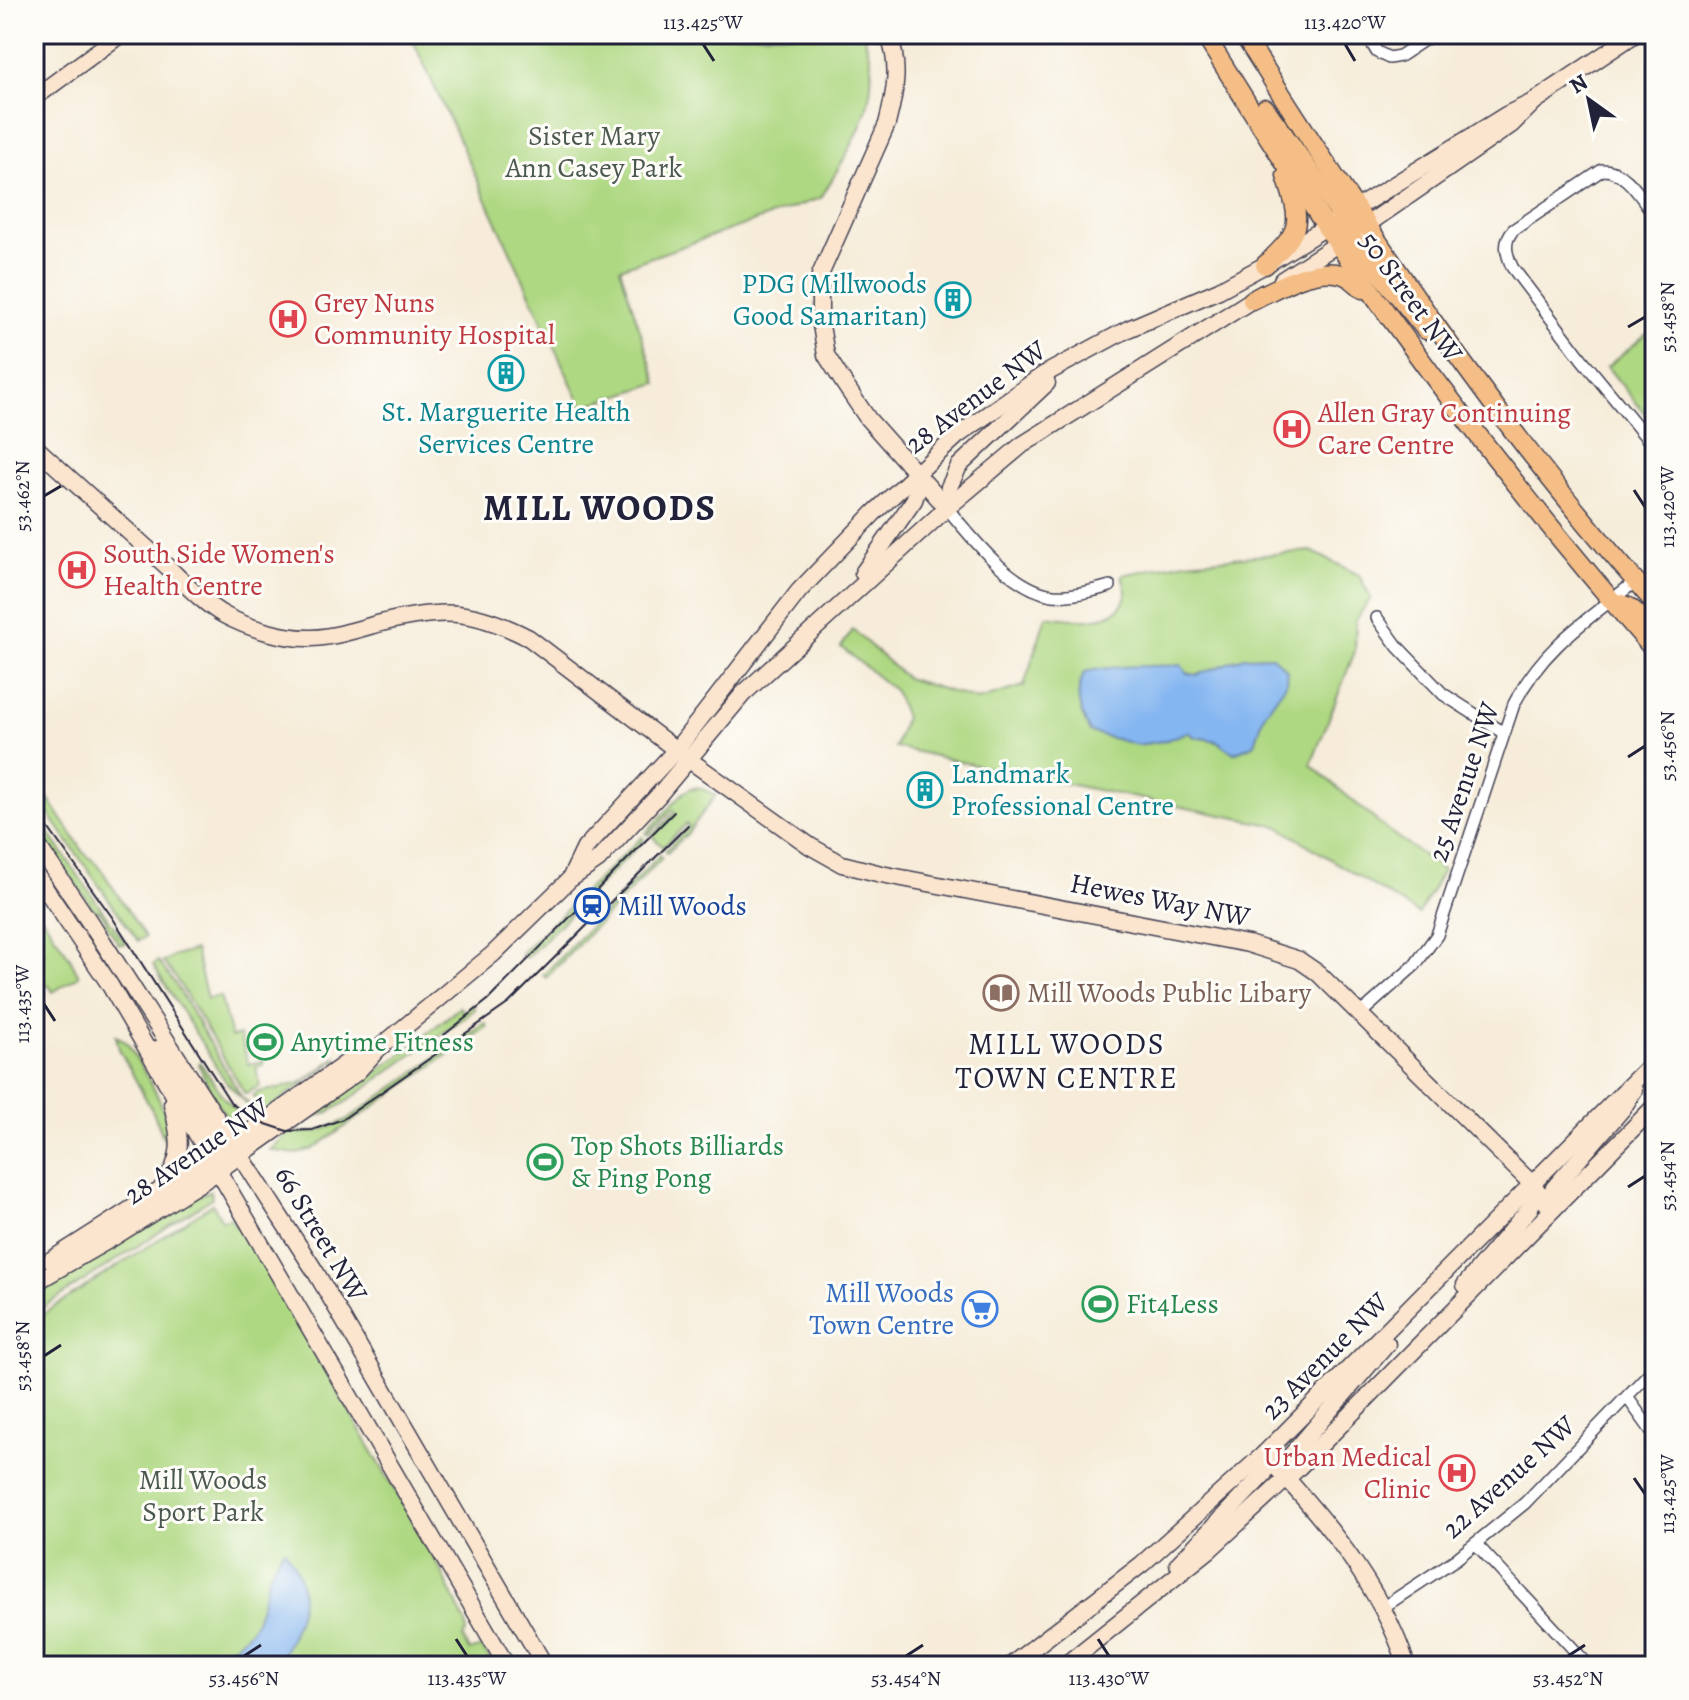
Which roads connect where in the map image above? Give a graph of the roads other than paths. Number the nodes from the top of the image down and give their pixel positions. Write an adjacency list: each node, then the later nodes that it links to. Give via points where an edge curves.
1 (121, 34): 8 (street)
2 (888, 34): 18 (street, via 897,73 894,98 820,275 820,319 826,355 845,385 868,419)
3 (1243, 34): 11 (main road, 50 Street NW)
4 (1366, 34): 5 (street, via 1383,57 1400,56)
5 (1433, 34)
6 (1635, 34): 11 (street, 28 Avenue NW, via 1535,101 1511,125)
7 (1208, 40): 9 (main road, 50 Street NW); 11 (main road, via 1260,101)
8 (34, 98)
9 (1258, 119): 11 (main road, 50 Street NW); 12 (main road, via 1285,171 1296,228 1292,240)
10 (1654, 214): 17 (street, via 1611,170 1592,174 1517,227 1506,249 1512,267)
11 (1346, 227): 12 (street, 28 Avenue NW); 13 (street, 28 Avenue NW); 14 (main road, 50 Street NW); 20 (main road, 50 Street NW)
12 (1265, 265): 15 (street, 28 Avenue NW)
13 (1252, 300): 14 (main road, via 1292,281 1332,273 1350,278); 19 (street, 28 Avenue NW, via 1022,445)
14 (1379, 302): 22 (main road, 50 Street NW, via 1516,486)
15 (1074, 357): 18 (street, 28 Avenue NW, via 957,436); 19 (street, via 959,466)
16 (34, 446): 29 (street, Hewes Way NW, via 223,614 271,632 311,638 425,614 462,613 495,621 529,638)
17 (1655, 448)
18 (918, 472): 19 (street); 24 (street, via 914,500); 29 (street, 28 Avenue NW, via 799,591)
19 (947, 508): 21 (street, via 1000,567 1031,588 1054,595); 24 (street, 28 Avenue NW)
20 (1636, 581): 22 (street, 25 Avenue NW); 23 (main road, 50 Street NW)
21 (1110, 586)
22 (1612, 601): 26 (main road); 27 (main road, 50 Street NW); 28 (street, 25 Avenue NW, via 1544,657 1527,678)
23 (1655, 603)
24 (842, 604): 29 (street, 28 Avenue NW)
25 (1377, 618): 28 (street, via 1443,694)
26 (1655, 628)
27 (1655, 651)
28 (1504, 733): 32 (street, 25 Avenue NW, via 1437,935 1415,965)
29 (682, 754): 32 (street, Hewes Way NW, via 842,864 1259,947 1299,960); 37 (street, 28 Avenue NW, via 585,848 569,880 493,954 356,1073)
30 (34, 840): 37 (street, 66 Street NW)
31 (34, 872): 33 (street, 66 Street NW)
32 (1360, 1014): 38 (street, Hewes Way NW)
33 (137, 1032): 35 (street, 66 Street NW); 37 (street, via 153,1044)
34 (1653, 1062): 38 (street, 23 Avenue NW); 40 (street, via 1623,1108 1554,1188)
35 (167, 1087): 37 (street, 66 Street NW); 39 (street, via 180,1151)
36 (1655, 1106): 40 (street, 23 Avenue NW)
37 (227, 1156): 39 (street, 28 Avenue NW); 42 (street, 28 Avenue NW, via 114,1237); 53 (street, 66 Street NW); 54 (street, 66 Street NW, via 315,1271)
38 (1532, 1184): 40 (street, Hewes Way NW); 43 (street, 23 Avenue NW); 44 (street, via 1530,1208)
39 (159, 1193): 41 (street, 28 Avenue NW)
40 (1552, 1210): 44 (street, 23 Avenue NW)
41 (34, 1271)
42 (34, 1283)
43 (1417, 1300): 48 (street, 23 Avenue NW); 49 (street, via 1385,1347 1287,1460)
44 (1434, 1328): 49 (street, 23 Avenue NW)
45 (1655, 1367): 46 (street, 22 Avenue NW)
46 (1627, 1397): 47 (street); 50 (street, 22 Avenue NW, via 1552,1476)
47 (1655, 1436)
48 (1264, 1454): 49 (street); 51 (street, via 1264,1474); 55 (street, 23 Avenue NW, via 1142,1564)
49 (1286, 1478): 51 (street, 23 Avenue NW); 52 (street)
50 (1476, 1544): 52 (street, 22 Avenue NW); 58 (street)
51 (1147, 1601): 56 (street, 23 Avenue NW)
52 (1382, 1608): 57 (street)
53 (507, 1666)
54 (545, 1666)
55 (1010, 1666)
56 (1064, 1666)
57 (1407, 1666)
58 (1589, 1666)

